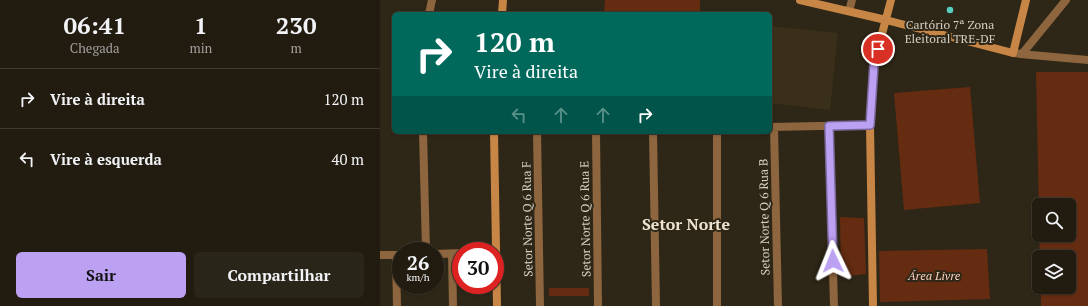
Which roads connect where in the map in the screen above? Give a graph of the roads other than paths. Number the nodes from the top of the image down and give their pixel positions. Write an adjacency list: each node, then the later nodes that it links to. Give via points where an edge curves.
1 (432, 0): 9 (street)
2 (503, 0): 10 (street)
3 (800, 0): 8 (street)
4 (852, 0): 8 (street)
5 (891, 0): 11 (street)
6 (1026, 0): 12 (street)
7 (1066, 0): 12 (street, via 1022,54)
8 (849, 11): 11 (street)
9 (430, 12)
10 (502, 12)
11 (886, 20): 12 (street); 14 (street, via 874,64)
12 (1013, 53): 13 (street)
13 (1088, 60)
14 (870, 125): 15 (street); 41 (street)
15 (829, 126): 16 (street); 40 (street)
16 (772, 127): 39 (street, Setor Norte Q 6 Rua B)
17 (423, 134): 23 (street)
18 (494, 134): 24 (street)
19 (537, 134): 35 (street, Setor Norte Q 6 Rua F)
20 (596, 134): 36 (street, Setor Norte Q 6 Rua E)
21 (653, 134): 37 (street)
22 (717, 134): 38 (street)
23 (426, 242)
24 (496, 242)
25 (444, 254): 26 (street)
26 (452, 254)
27 (380, 255): 28 (street)
28 (392, 255)
29 (397, 294): 32 (street)
30 (453, 294): 33 (street)
31 (497, 294): 34 (street)
32 (397, 306)
33 (453, 306)
34 (497, 306)
35 (540, 306)
36 (598, 306)
37 (656, 306)
38 (717, 306)
39 (778, 306)
40 (834, 306)
41 (873, 306)

